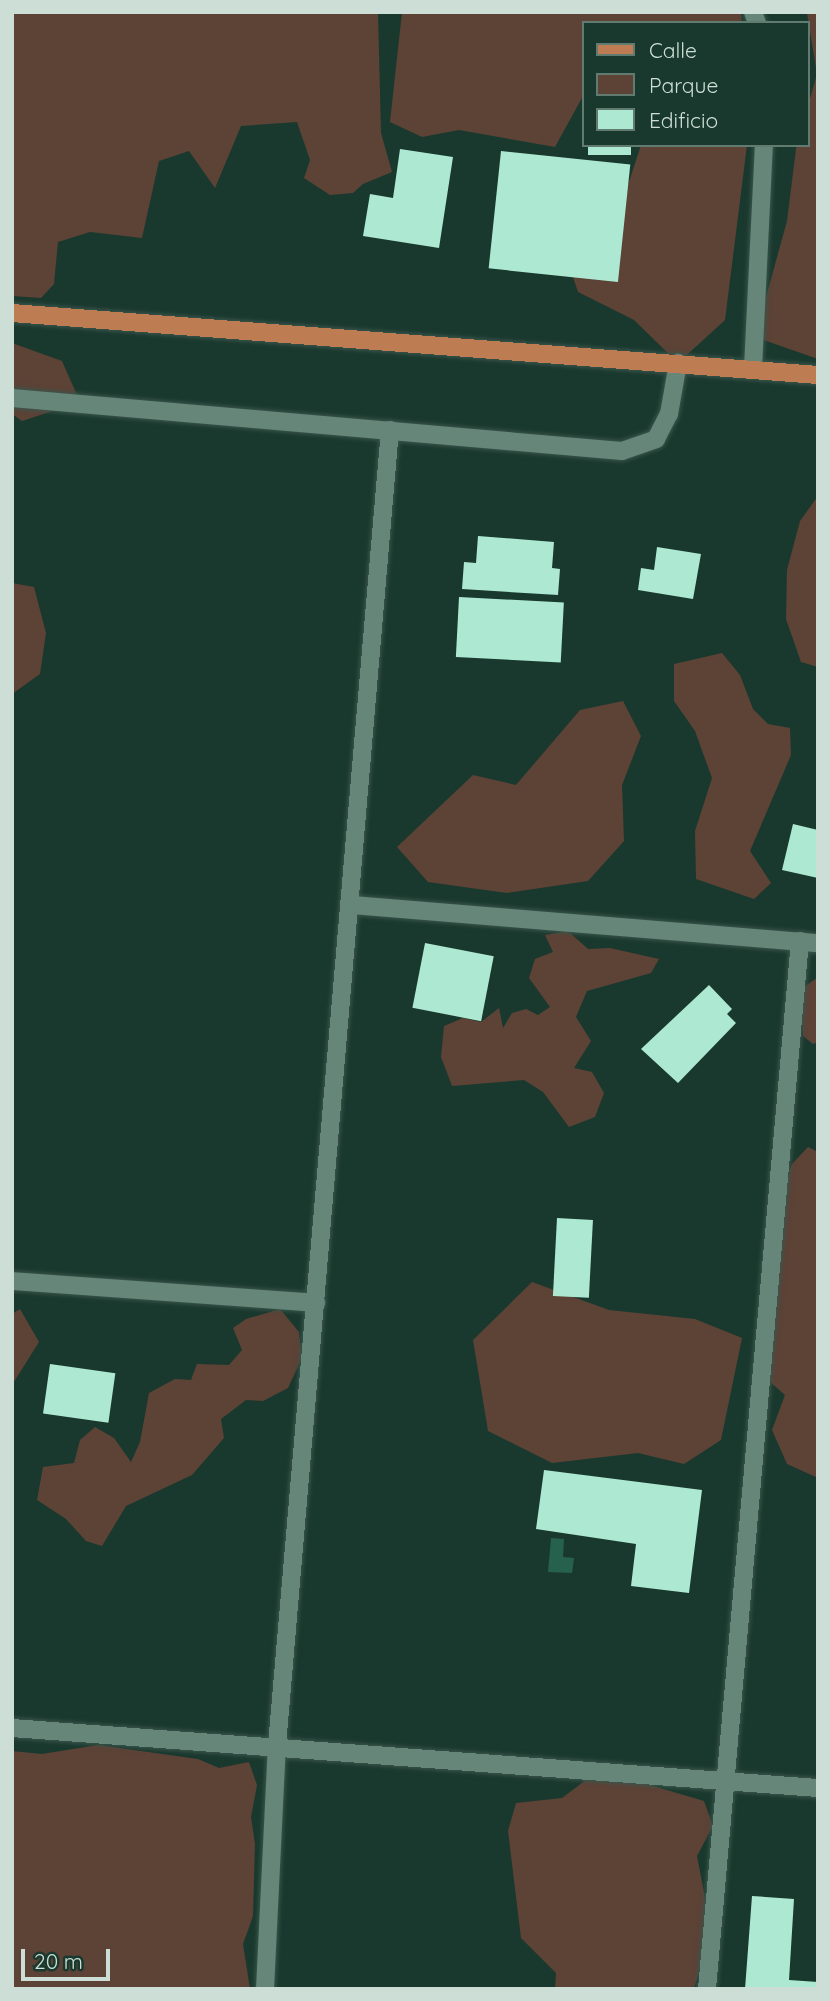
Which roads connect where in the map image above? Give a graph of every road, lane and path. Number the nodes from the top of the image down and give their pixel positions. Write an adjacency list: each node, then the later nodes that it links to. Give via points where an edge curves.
1 (764, 147): 4 (street)
2 (12, 313): 3 (main road)
3 (678, 363): 4 (main road); 7 (street, via 669,414 656,439 622,451)
4 (753, 368): 5 (main road)
5 (818, 374)
6 (12, 398): 7 (street)
7 (390, 430): 8 (street)
8 (352, 905): 9 (street); 11 (street)
9 (809, 942): 14 (street)
10 (12, 1281): 11 (street)
11 (316, 1303): 13 (street)
12 (12, 1728): 13 (street)
13 (277, 1745): 14 (street); 16 (street)
14 (725, 1781): 15 (street); 17 (street)
15 (818, 1788)
16 (265, 1989)
17 (706, 1989)

